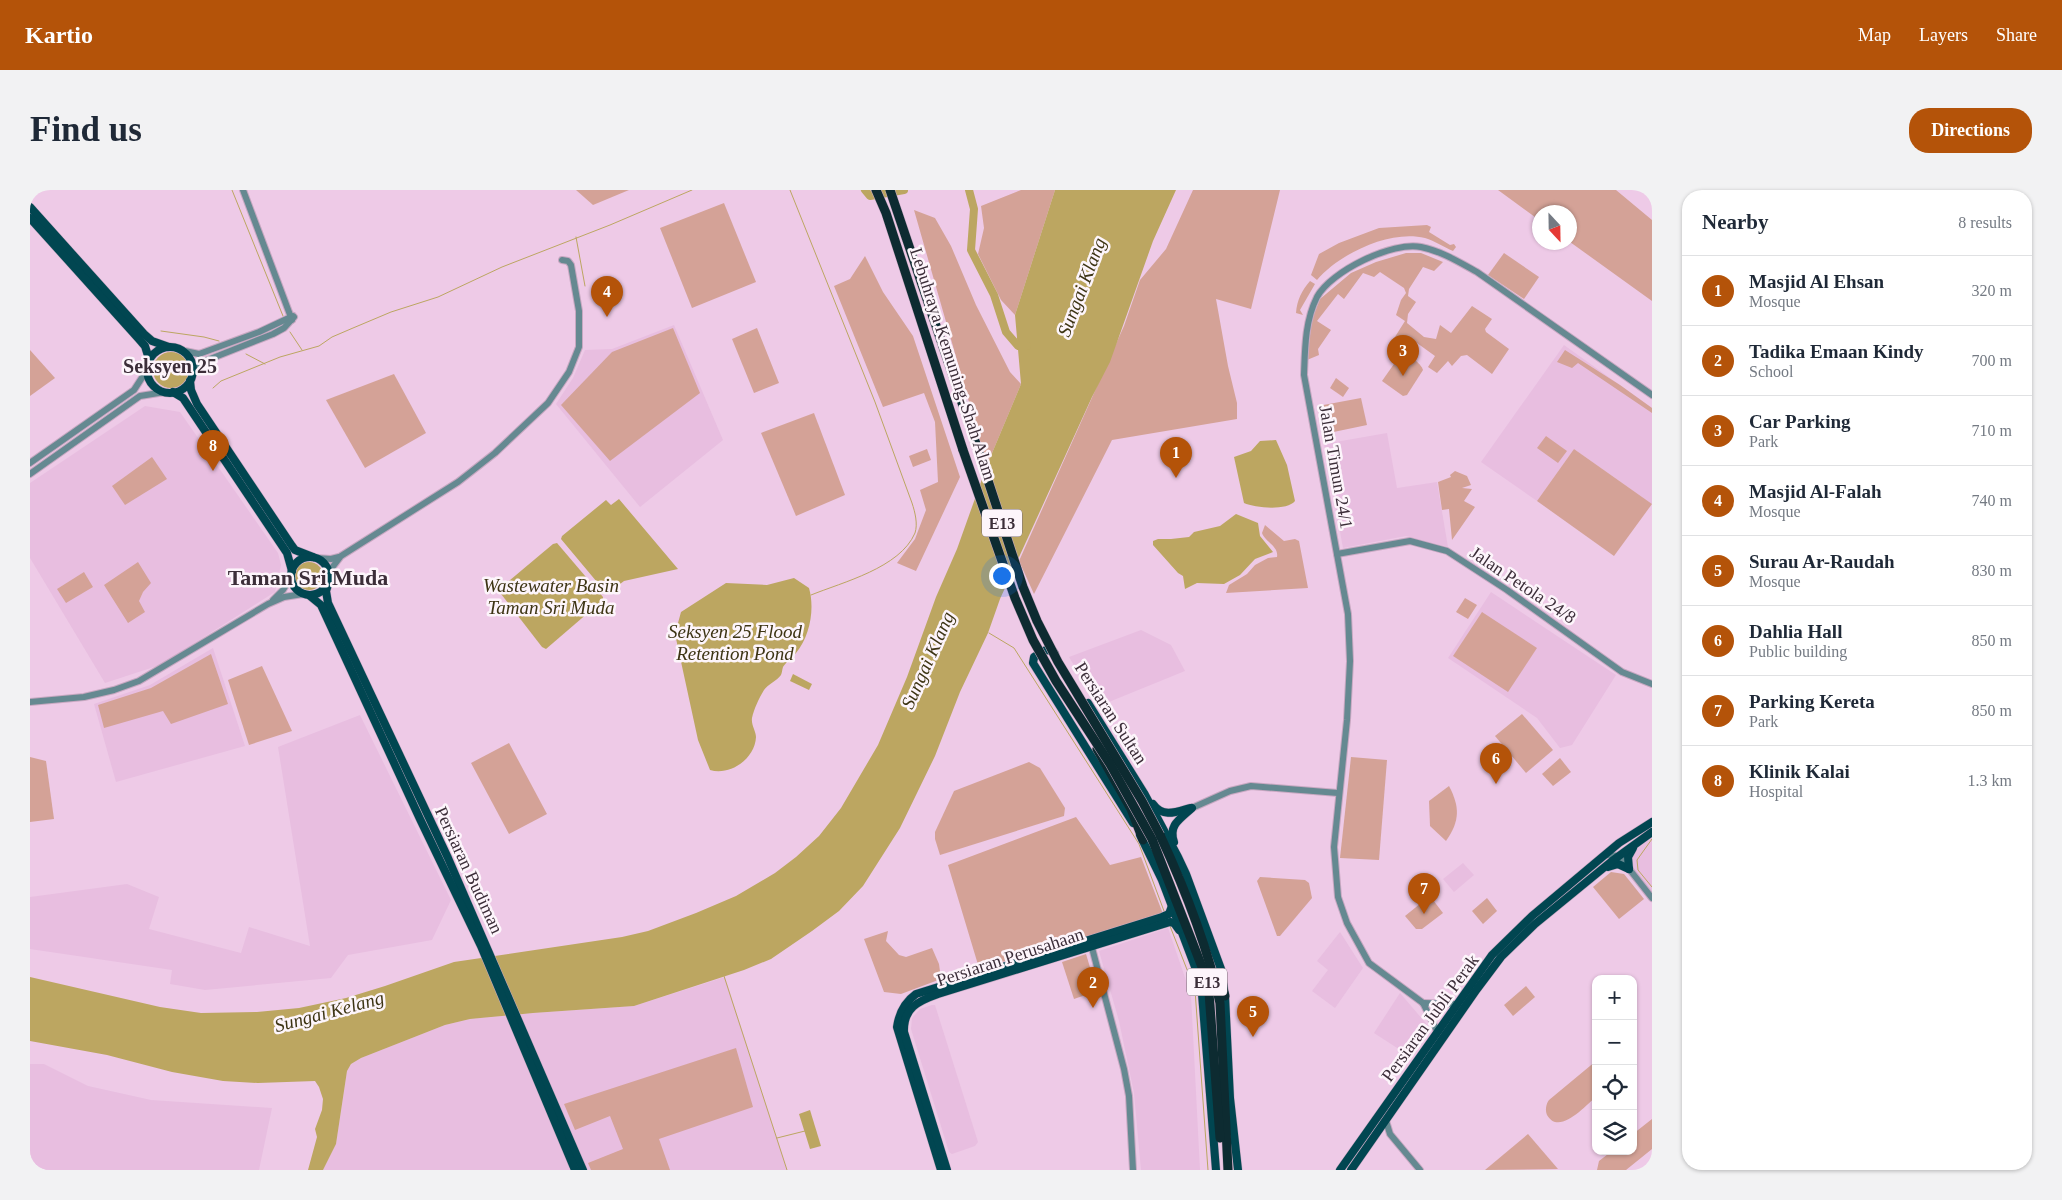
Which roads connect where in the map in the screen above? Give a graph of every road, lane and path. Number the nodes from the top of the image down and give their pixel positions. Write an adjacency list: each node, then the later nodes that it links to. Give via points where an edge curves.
1 (243, 190): 7 (street)
2 (876, 190): 26 (highway, Lebuhraya Kemuning-Shah Alam / E13, bridge, via 1015,598 1043,658)
3 (890, 190): 32 (highway, Lebuhraya Kemuning-Shah Alam / E13, bridge, via 1023,587 1058,662 1142,800)
4 (30, 207): 8 (main road, via 144,334 152,341)
5 (30, 218): 10 (main road, via 142,342)
6 (562, 260): 18 (street, via 571,265 577,294 579,347 569,372 548,403 495,453 458,482)
7 (291, 319): 9 (street, via 199,354); 12 (street, via 273,334 205,361)
8 (169, 347): 9 (main road); 10 (main road)
9 (180, 350): 12 (main road, via 190,359)
10 (149, 359): 11 (main road)
11 (147, 370): 13 (main road, via 152,384); 15 (street, via 134,390)
12 (191, 377): 13 (main road, via 185,386); 19 (main road, via 196,404 292,546)
13 (169, 392): 16 (street, via 140,396); 20 (main road, via 183,398 282,544 290,561)
14 (1652, 395): 17 (street, Jalan Timun 24/1, via 1484,277 1451,258 1420,247 1398,248 1348,269 1323,288 1317,297 1308,318 1305,340 1304,375)
15 (30, 463)
16 (30, 474)
17 (1337, 554): 24 (street, Jalan Petola 24/8, via 1410,541 1447,551 1622,672); 28 (street, Jalan Timun 24/1, via 1348,614 1350,661)
18 (341, 556): 19 (street); 21 (street, via 331,569)
19 (314, 558): 20 (main road, via 304,558 296,563); 21 (main road, via 328,569)
20 (291, 574): 22 (main road, via 292,584); 23 (street, via 282,590)
21 (329, 581): 22 (main road, via 317,594); 44 (main road, Persiaran Budiman, via 326,591 328,603 448,858)
22 (307, 595): 23 (street, via 284,597); 44 (main road, Persiaran Budiman, via 321,605)
23 (268, 604): 25 (street, via 140,681 84,697)
24 (1652, 684)
25 (30, 702)
26 (1089, 734): 32 (highway, Lebuhraya Kemuning-Shah Alam / E13, bridge); 32 (highway, bridge, via 1131,809)
27 (1144, 793): 29 (main road, via 1163,813); 32 (main road, Persiaran Sultan, via 1053,651 1039,653 1033,663 1099,765); 36 (main road, Persiaran Sultan)
28 (1338, 793): 29 (street, via 1251,786 1230,791); 46 (street, Jalan Timun 24/1, via 1335,870 1338,897 1347,923 1370,963)
29 (1192, 808): 36 (main road, via 1171,833)
30 (1652, 822): 34 (main road, Persiaran Jubli Perak)
31 (1652, 832): 33 (main road, Persiaran Jubli Perak)
32 (1152, 838): 40 (main road, Persiaran Sultan); 41 (highway, E13); 52 (highway, E13, via 1209,992)
33 (1640, 840): 35 (main road, Persiaran Jubli Perak); 37 (main road, via 1628,857)
34 (1606, 855): 35 (street); 47 (main road, Persiaran Jubli Perak, via 1492,954)
35 (1619, 856): 37 (street); 38 (main road, Persiaran Jubli Perak)
36 (1178, 857): 45 (main road, Persiaran Sultan, via 1220,969)
37 (1629, 869): 38 (main road, via 1618,864); 39 (street)
38 (1598, 873): 50 (main road, Persiaran Jubli Perak, via 1535,924 1501,957)
39 (1652, 898)
40 (1172, 906): 42 (main road, Persiaran Perusahaan, via 1169,914); 43 (main road, Persiaran Sultan)
41 (1191, 908): 45 (highway); 52 (highway, E13, via 1220,1003)
42 (1091, 943): 43 (main road, Persiaran Perusahaan, via 1170,922 1177,927); 56 (main road, Persiaran Perusahaan, via 916,994 906,1004 898,1020 898,1033); 57 (main road, Persiaran Perusahaan, via 920,1000 909,1010 904,1032); 58 (street, via 1129,1096)
43 (1186, 943): 59 (main road, Persiaran Sultan, via 1202,994)
44 (484, 945): 49 (main road, Persiaran Budiman)
45 (1225, 996): 62 (main road, Persiaran Sultan, via 1230,1098)
46 (1423, 1003): 47 (street); 48 (street)
47 (1456, 1004): 48 (main road, Persiaran Jubli Perak)
48 (1437, 1031): 63 (main road, Persiaran Jubli Perak)
49 (520, 1032): 54 (main road, Persiaran Budiman); 55 (main road, Persiaran Budiman)
50 (1386, 1121): 51 (street); 53 (main road, Persiaran Jubli Perak)
51 (1390, 1134): 53 (street); 65 (street)
52 (1223, 1135): 60 (highway, E13); 61 (highway, E13)
53 (1375, 1135): 64 (main road, Persiaran Jubli Perak)
54 (575, 1170)
55 (583, 1170)
56 (940, 1170)
57 (947, 1170)
58 (1133, 1170)
59 (1216, 1170)
60 (1223, 1170)
61 (1228, 1170)
62 (1238, 1170)
63 (1340, 1170)
64 (1351, 1170)
65 (1420, 1170)

